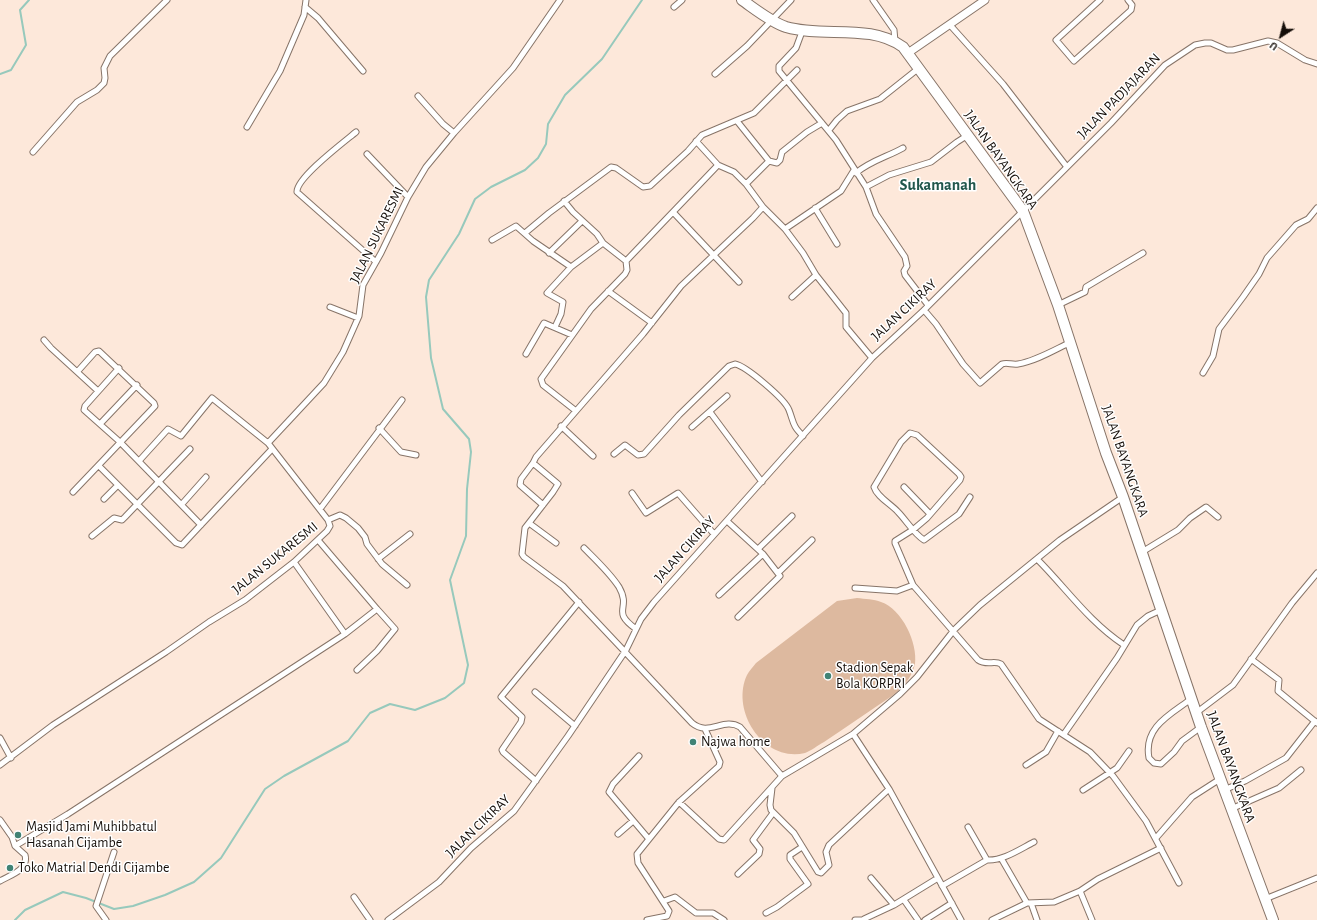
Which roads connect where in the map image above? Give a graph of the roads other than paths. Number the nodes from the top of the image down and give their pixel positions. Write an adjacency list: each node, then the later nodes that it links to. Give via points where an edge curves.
1 (167, 0): 34 (street, via 110,56 104,68 104,83 77,102)
2 (306, 0): 11 (street)
3 (560, 0): 30 (street, JALAN SUKARESMI, via 513,68)
4 (682, 0): 12 (street)
5 (742, 0): 13 (highway)
6 (791, 0): 13 (street)
7 (873, 0): 16 (street, via 894,30)
8 (985, 0): 14 (street)
9 (1100, 0): 10 (street, via 1056,40 1074,61 1129,12 1132,5)
10 (1128, 0)
11 (305, 7): 21 (street, via 318,18); 27 (street, via 280,71)
12 (674, 7)
13 (772, 19): 15 (highway, via 786,26); 22 (street)
14 (950, 25): 17 (street); 38 (street, via 1003,84)
15 (803, 29): 16 (highway, via 872,35); 23 (street, via 796,48 778,69)
16 (895, 42): 17 (highway, JALAN BAYANGKARA)
17 (908, 53): 19 (highway, JALAN BAYANGKARA)
18 (1317, 64): 38 (street, JALAN PADJAJARAN, via 1271,41 1233,50 1209,42 1195,45 1165,65)
19 (919, 68): 28 (street, via 880,99 847,111); 31 (highway, JALAN BAYANGKARA)
20 (797, 70): 23 (street)
21 (363, 71)
22 (715, 74)
23 (786, 80): 25 (street, via 754,113); 26 (street)
24 (418, 96): 30 (street, via 443,124)
25 (737, 121): 32 (street, via 702,135); 36 (street)
26 (822, 123): 28 (street); 36 (street, via 782,152 777,163)
27 (247, 127)
28 (829, 130): 39 (street)
29 (356, 132): 59 (street, via 326,155 297,186 297,192)
30 (454, 132): 42 (street, JALAN SUKARESMI, via 426,167)
31 (968, 135): 41 (street, via 941,153 936,160 889,175); 47 (highway, JALAN BAYANGKARA)
32 (696, 141): 37 (street); 43 (street, via 648,188 611,167)
33 (903, 148): 39 (street)
34 (33, 152)
35 (368, 154): 42 (street)
36 (769, 161): 40 (street)
37 (718, 165): 40 (street, via 734,172); 48 (street)
38 (1067, 167): 47 (street, JALAN PADJAJARAN)
39 (855, 171): 41 (street); 45 (street, via 841,191)
40 (746, 184): 44 (street)
41 (866, 187): 65 (street, via 876,214 905,257 905,275)
42 (408, 197): 59 (street, JALAN SUKARESMI)
43 (564, 202): 49 (street); 51 (street)
44 (763, 207): 50 (street); 57 (street)
45 (815, 208): 50 (street); 54 (street)
46 (1317, 208): 79 (street, via 1308,219 1296,225 1267,258 1243,297 1219,328 1213,356)
47 (1023, 210): 65 (street, JALAN CIKIRAY); 66 (highway, JALAN BAYANGKARA)
48 (673, 212): 57 (street); 58 (street)
49 (582, 221): 53 (street, via 598,234); 56 (street)
50 (785, 229): 61 (street)
51 (525, 233): 52 (street, via 515,226); 56 (street)
52 (492, 240)
53 (604, 243): 58 (street); 60 (street)
54 (837, 244)
55 (1143, 252): 66 (street, via 1086,287 1085,292)
56 (549, 253): 60 (street)
57 (714, 256): 62 (street); 70 (street, via 681,286)
58 (626, 261): 63 (street, via 626,272)
59 (376, 262): 69 (street, JALAN SUKARESMI, via 363,284)
60 (571, 267): 71 (street, via 547,293 562,302 561,314)
61 (816, 275): 64 (street); 76 (street, via 846,313 846,327)
62 (739, 282)
63 (608, 291): 70 (street); 72 (street)
64 (792, 297)
65 (928, 305): 68 (street, JALAN CIKIRAY)
66 (1058, 305): 74 (highway, JALAN BAYANGKARA)
67 (330, 307): 69 (street)
68 (924, 310): 74 (street, via 980,383 1002,364 1017,364 1042,356); 76 (street, JALAN CIKIRAY)
69 (358, 318): 92 (street, JALAN SUKARESMI, via 328,378)
70 (652, 323): 84 (street)
71 (555, 327): 72 (street); 75 (street, via 547,323 542,324)
72 (572, 335): 84 (street, via 541,381)
73 (44, 340): 78 (street)
74 (1071, 342): 108 (highway, JALAN BAYANGKARA, via 1106,453)
75 (526, 354)
76 (872, 358): 90 (street, JALAN CIKIRAY)
77 (119, 368): 78 (street, via 98,350); 80 (street); 81 (street)
78 (78, 371): 81 (street)
79 (1203, 373)
80 (137, 385): 86 (street); 91 (street, via 155,406)
81 (98, 391): 86 (street, via 84,408)
82 (727, 396): 85 (street)
83 (402, 400): 89 (street)
84 (576, 412): 87 (street)
85 (710, 412): 88 (street); 103 (street)
86 (100, 424): 91 (street)
87 (561, 426): 97 (street); 99 (street)
88 (692, 427)
89 (379, 428): 95 (street, via 401,452); 114 (street)
90 (803, 436): 96 (street, via 792,424 789,410 783,400 735,364 729,366 679,415 644,454 638,455 625,445); 103 (street, JALAN CIKIRAY)
91 (120, 442): 98 (street); 100 (street)
92 (268, 444): 94 (street, JALAN SUKARESMI); 98 (street, via 212,398 181,437 168,429)
93 (190, 449): 102 (street)
94 (272, 449): 114 (street, JALAN SUKARESMI); 121 (street)
95 (416, 454)
96 (614, 454)
97 (593, 456)
98 (139, 461): 102 (street)
99 (533, 463): 113 (street, via 521,479 520,485); 113 (street, via 558,484)
100 (99, 466): 104 (street); 106 (street)
101 (206, 477): 112 (street)
102 (160, 482): 111 (street); 112 (street)
103 (762, 482): 119 (street, JALAN CIKIRAY)
104 (118, 485): 109 (street); 111 (street)
105 (904, 487): 115 (street)
106 (73, 492)
107 (632, 493): 124 (street, via 646,513 678,493)
108 (1123, 497): 131 (highway, JALAN BAYANGKARA); 134 (street)
109 (104, 498)
110 (970, 498): 122 (street, via 959,514 926,540)
111 (137, 504): 121 (street, via 180,545 184,544); 125 (street, via 123,519 114,518)
112 (182, 504): 121 (street)
113 (543, 505): 120 (street)
114 (320, 509): 118 (street, JALAN SUKARESMI)
115 (930, 514): 122 (street); 122 (street, via 961,477 917,435 910,433 901,442 874,486)
116 (792, 516): 130 (street)
117 (1218, 517): 131 (street, via 1206,507 1178,530)
118 (328, 520): 126 (street, JALAN SUKARESMI, via 329,528); 133 (street, via 338,515 346,518 364,536)
119 (727, 521): 124 (street, JALAN CIKIRAY); 130 (street)
120 (529, 523): 128 (street); 142 (street, via 523,532 525,540 522,554 564,586)
121 (201, 525)
122 (914, 530): 139 (street, via 899,537 895,543)
123 (410, 534): 133 (street)
124 (714, 534): 146 (street, JALAN CIKIRAY, via 654,602)
125 (92, 536)
126 (318, 540): 135 (street, JALAN SUKARESMI); 143 (street)
127 (812, 540): 136 (street)
128 (556, 543)
129 (584, 548): 146 (street, via 618,586 624,597 623,618)
130 (758, 549): 132 (street)
131 (1142, 552): 144 (highway, JALAN BAYANGKARA)
132 (763, 554): 136 (street); 141 (street)
133 (378, 559): 138 (street, via 388,571)
134 (1037, 559): 147 (street, via 980,605); 149 (street, via 1081,609)
135 (294, 562): 148 (street); 166 (street, JALAN SUKARESMI, via 245,600 53,725)
136 (779, 572): 145 (street, via 779,579)
137 (1317, 573): 151 (street)
138 (407, 585)
139 (913, 585): 140 (street, via 897,591); 147 (street)
140 (855, 588)
141 (718, 595)
142 (579, 602): 150 (street); 173 (street, via 501,697 522,717 503,752)
143 (376, 609): 148 (street); 152 (street, via 396,628)
144 (1162, 610): 149 (street, via 1141,621); 154 (highway, JALAN BAYANGKARA)
145 (738, 617)
146 (636, 629): 150 (street, JALAN CIKIRAY)
147 (954, 630): 160 (street, via 978,660 986,664 1001,664 1035,715); 161 (street, via 917,677)
148 (345, 634): 188 (street)
149 (1124, 645): 162 (street)
150 (626, 650): 157 (street, JALAN CIKIRAY); 159 (street, via 692,723)
151 (1252, 659): 155 (street, via 1226,691); 156 (street, via 1279,680 1278,691)
152 (357, 670)
153 (534, 692): 157 (street)
154 (1191, 699): 155 (highway, JALAN BAYANGKARA); 158 (street, via 1154,727 1149,758 1154,763 1161,764 1182,741)
155 (1196, 712): 158 (highway, JALAN BAYANGKARA)
156 (1316, 722): 177 (street, via 1286,758)
157 (575, 726): 173 (street, JALAN CIKIRAY)
158 (1201, 726): 172 (highway, JALAN BAYANGKARA)
159 (705, 729): 171 (street, via 731,724 740,727); 178 (street, via 720,762 719,766)
160 (1058, 731): 162 (street); 168 (street, via 1046,752)
161 (853, 734): 171 (street); 175 (street)
162 (1064, 734): 170 (street, via 1090,752)
163 (0, 738): 166 (street)
164 (1129, 751): 170 (street)
165 (639, 756): 182 (street, via 608,790)
166 (11, 758): 167 (street, JALAN SUKARESMI)
167 (0, 765)
168 (1026, 765)
169 (1301, 770): 179 (street, via 1279,788)
170 (1110, 773): 176 (street); 186 (street)
171 (782, 776): 174 (street)
172 (1220, 779): 177 (highway, JALAN BAYANGKARA); 186 (street, via 1192,797)
173 (536, 781): 212 (street, JALAN CIKIRAY, via 509,816 471,848 439,882)
174 (772, 788): 178 (street, via 723,840 718,839); 180 (street, via 770,805)
175 (889, 789): 189 (street, via 829,845 826,852 828,865 822,873 818,872); 196 (street)
176 (1083, 790)
177 (1224, 790): 179 (highway, JALAN BAYANGKARA)
178 (679, 802): 185 (street)
179 (1231, 809): 203 (highway, JALAN BAYANGKARA)
180 (773, 813): 189 (street, via 794,833); 194 (street, via 754,838 760,849 759,854)
181 (0, 820): 188 (street)
182 (633, 821): 184 (street); 185 (street)
183 (968, 827): 193 (street)
184 (618, 834)
185 (648, 838): 205 (street, via 637,854 637,860)
186 (1156, 838): 190 (street)
187 (1034, 842): 192 (street)
188 (15, 846): 198 (street, via 25,855 24,865)
189 (802, 847): 209 (street, via 790,855 790,859 808,884)
190 (1161, 848): 199 (street); 201 (street, via 1098,879)
191 (114, 852): 210 (street, via 96,906)
192 (1001, 858): 193 (street); 207 (street)
193 (986, 860): 200 (street)
194 (738, 874)
195 (871, 878): 208 (street)
196 (938, 878): 200 (street); 204 (street)
197 (1317, 878): 203 (street)
198 (0, 881)
199 (1179, 883)
200 (942, 886): 206 (street)
201 (1080, 891): 207 (street, via 1054,902); 222 (street)
202 (354, 897): 211 (street)
203 (1266, 899): 223 (highway, JALAN BAYANGKARA)
204 (904, 900): 208 (street); 217 (street)
205 (664, 901): 213 (street, via 669,914); 214 (street, via 675,897 696,913 713,913)
206 (952, 903): 218 (street); 219 (street)
207 (1029, 903): 220 (street); 221 (street)
208 (894, 905): 216 (street)
209 (766, 912)
210 (106, 920)
211 (370, 920)
212 (388, 920)
213 (647, 920)
214 (724, 920)
215 (855, 920): 216 (street)
216 (865, 920)
217 (918, 920)
218 (925, 920)
219 (961, 920)
220 (992, 920)
221 (1037, 920)
222 (1092, 920)
223 (1273, 920)

